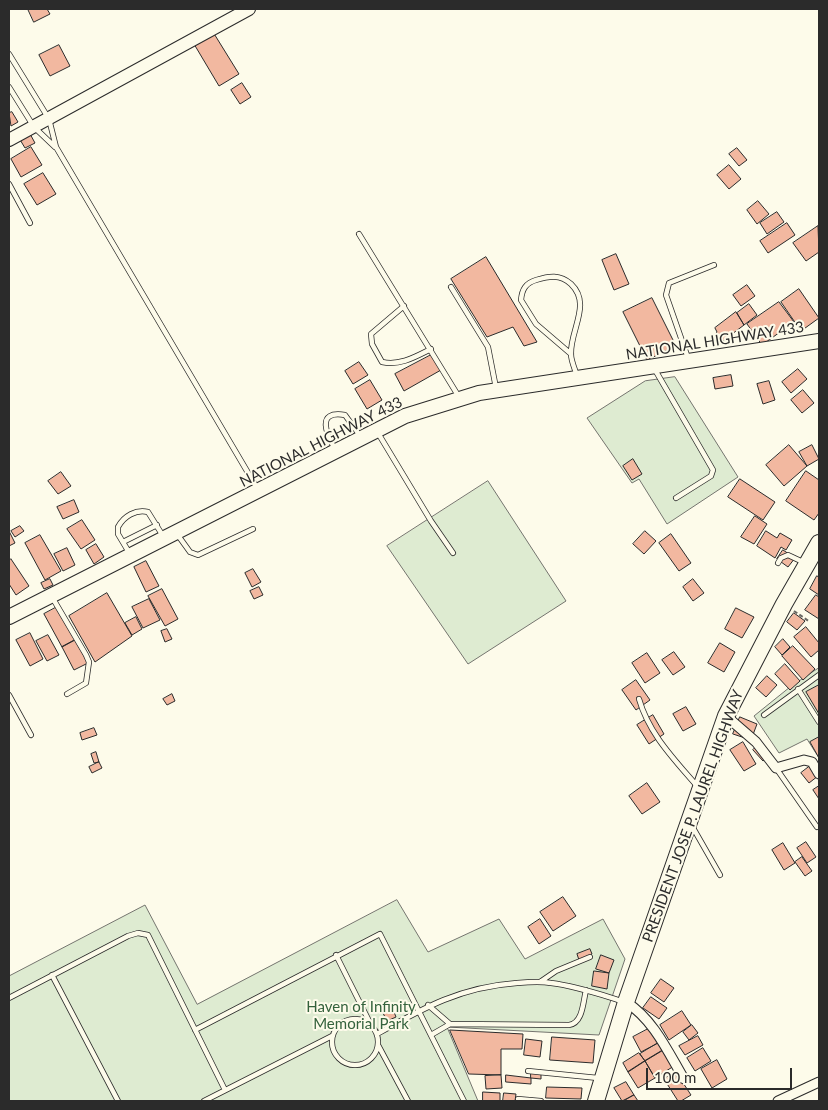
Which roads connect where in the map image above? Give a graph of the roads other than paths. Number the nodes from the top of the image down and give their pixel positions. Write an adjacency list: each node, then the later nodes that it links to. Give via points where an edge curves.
1 (249, 9): 4 (street)
2 (9, 54): 4 (lane)
3 (9, 87): 5 (lane)
4 (49, 119): 5 (street); 7 (lane)
5 (34, 127): 6 (street); 7 (lane)
6 (9, 140)
7 (56, 148): 25 (lane)
8 (9, 184): 9 (lane)
9 (30, 223)
10 (359, 234): 13 (lane)
11 (714, 265): 17 (lane, via 669,283 667,289 666,295)
12 (451, 288): 20 (lane, via 488,347)
13 (404, 306): 15 (lane); 15 (lane, via 371,334 372,344 382,362 404,362)
14 (819, 341): 17 (main road, NATIONAL HIGHWAY 433)
15 (432, 349): 21 (lane)
16 (571, 354): 16 (lane, via 581,298 565,279 551,276 531,282 522,289 521,300 536,324); 19 (lane)
17 (690, 362): 18 (main road, NATIONAL HIGHWAY 433)
18 (653, 367): 19 (main road, NATIONAL HIGHWAY 433); 26 (lane, via 713,470 711,476)
19 (577, 378): 20 (main road, NATIONAL HIGHWAY 433)
20 (496, 390): 21 (main road, NATIONAL HIGHWAY 433)
21 (459, 398): 22 (main road, NATIONAL HIGHWAY 433)
22 (376, 429): 23 (main road, NATIONAL HIGHWAY 433); 32 (lane)
23 (361, 437): 24 (main road, NATIONAL HIGHWAY 433); 24 (lane, via 345,415 331,416 324,428)
24 (336, 450): 25 (main road, NATIONAL HIGHWAY 433)
25 (259, 491): 29 (main road, NATIONAL HIGHWAY 433)
26 (676, 498)
27 (156, 525): 29 (lane); 30 (lane); 30 (lane, via 148,512 130,514 118,527)
28 (253, 529): 29 (lane, via 198,555)
29 (171, 535): 33 (main road, NATIONAL HIGHWAY 433)
30 (123, 542): 33 (lane)
31 (819, 543): 35 (highway, PRESIDENT JOSE P. LAUREL HIGHWAY)
32 (453, 553)
33 (130, 556): 36 (main road, NATIONAL HIGHWAY 433)
34 (778, 563): 35 (lane, via 788,555)
35 (807, 564): 44 (highway, PRESIDENT JOSE P. LAUREL HIGHWAY)
36 (51, 596): 37 (main road, NATIONAL HIGHWAY 433); 40 (lane, via 89,662 86,683)
37 (9, 617)
38 (819, 675): 39 (lane)
39 (798, 689): 43 (lane); 45 (lane)
40 (67, 694)
41 (9, 695): 46 (lane)
42 (639, 699): 49 (lane, via 658,740)
43 (764, 715)
44 (726, 716): 47 (street, via 756,742); 49 (highway, PRESIDENT JOSE P. LAUREL HIGHWAY)
45 (819, 722)
46 (31, 735)
47 (776, 768): 48 (street, via 804,760 812,762); 51 (lane)
48 (819, 774)
49 (700, 790): 50 (highway, PRESIDENT JOSE P. LAUREL HIGHWAY)
50 (689, 821): 52 (lane); 59 (highway, PRESIDENT JOSE P. LAUREL HIGHWAY)
51 (817, 827)
52 (720, 875)
53 (336, 955): 61 (lane, via 380,934); 62 (lane); 64 (lane)
54 (590, 956): 56 (lane)
55 (52, 975): 58 (lane); 64 (lane, via 128,936 148,935); 75 (lane)
56 (540, 982): 57 (lane); 60 (lane, via 474,988)
57 (586, 990): 59 (lane); 63 (lane, via 579,1020 574,1024)
58 (9, 998)
59 (626, 1002): 70 (highway, PRESIDENT JOSE P. LAUREL HIGHWAY); 71 (street, via 649,1022)
60 (428, 1005): 61 (lane); 63 (lane)
61 (418, 1010): 65 (lane); 66 (lane)
62 (371, 1024): 65 (lane); 67 (lane, via 360,1018 348,1019 338,1025)
63 (450, 1024): 66 (lane)
64 (195, 1030): 73 (lane)
65 (377, 1034): 68 (lane)
66 (430, 1035): 78 (lane)
67 (332, 1036): 68 (lane, via 331,1047 336,1057 345,1063 356,1065 366,1062); 73 (lane)
68 (378, 1045): 77 (lane)
69 (528, 1071): 70 (lane)
70 (604, 1078): 80 (highway, PRESIDENT JOSE P. LAUREL HIGHWAY)
71 (684, 1080)
72 (819, 1082): 81 (street)
73 (225, 1090): 76 (lane)
74 (518, 1099): 79 (lane)
75 (118, 1101)
76 (204, 1101)
77 (408, 1101)
78 (464, 1101)
79 (541, 1101)
80 (596, 1101)
81 (778, 1101)

